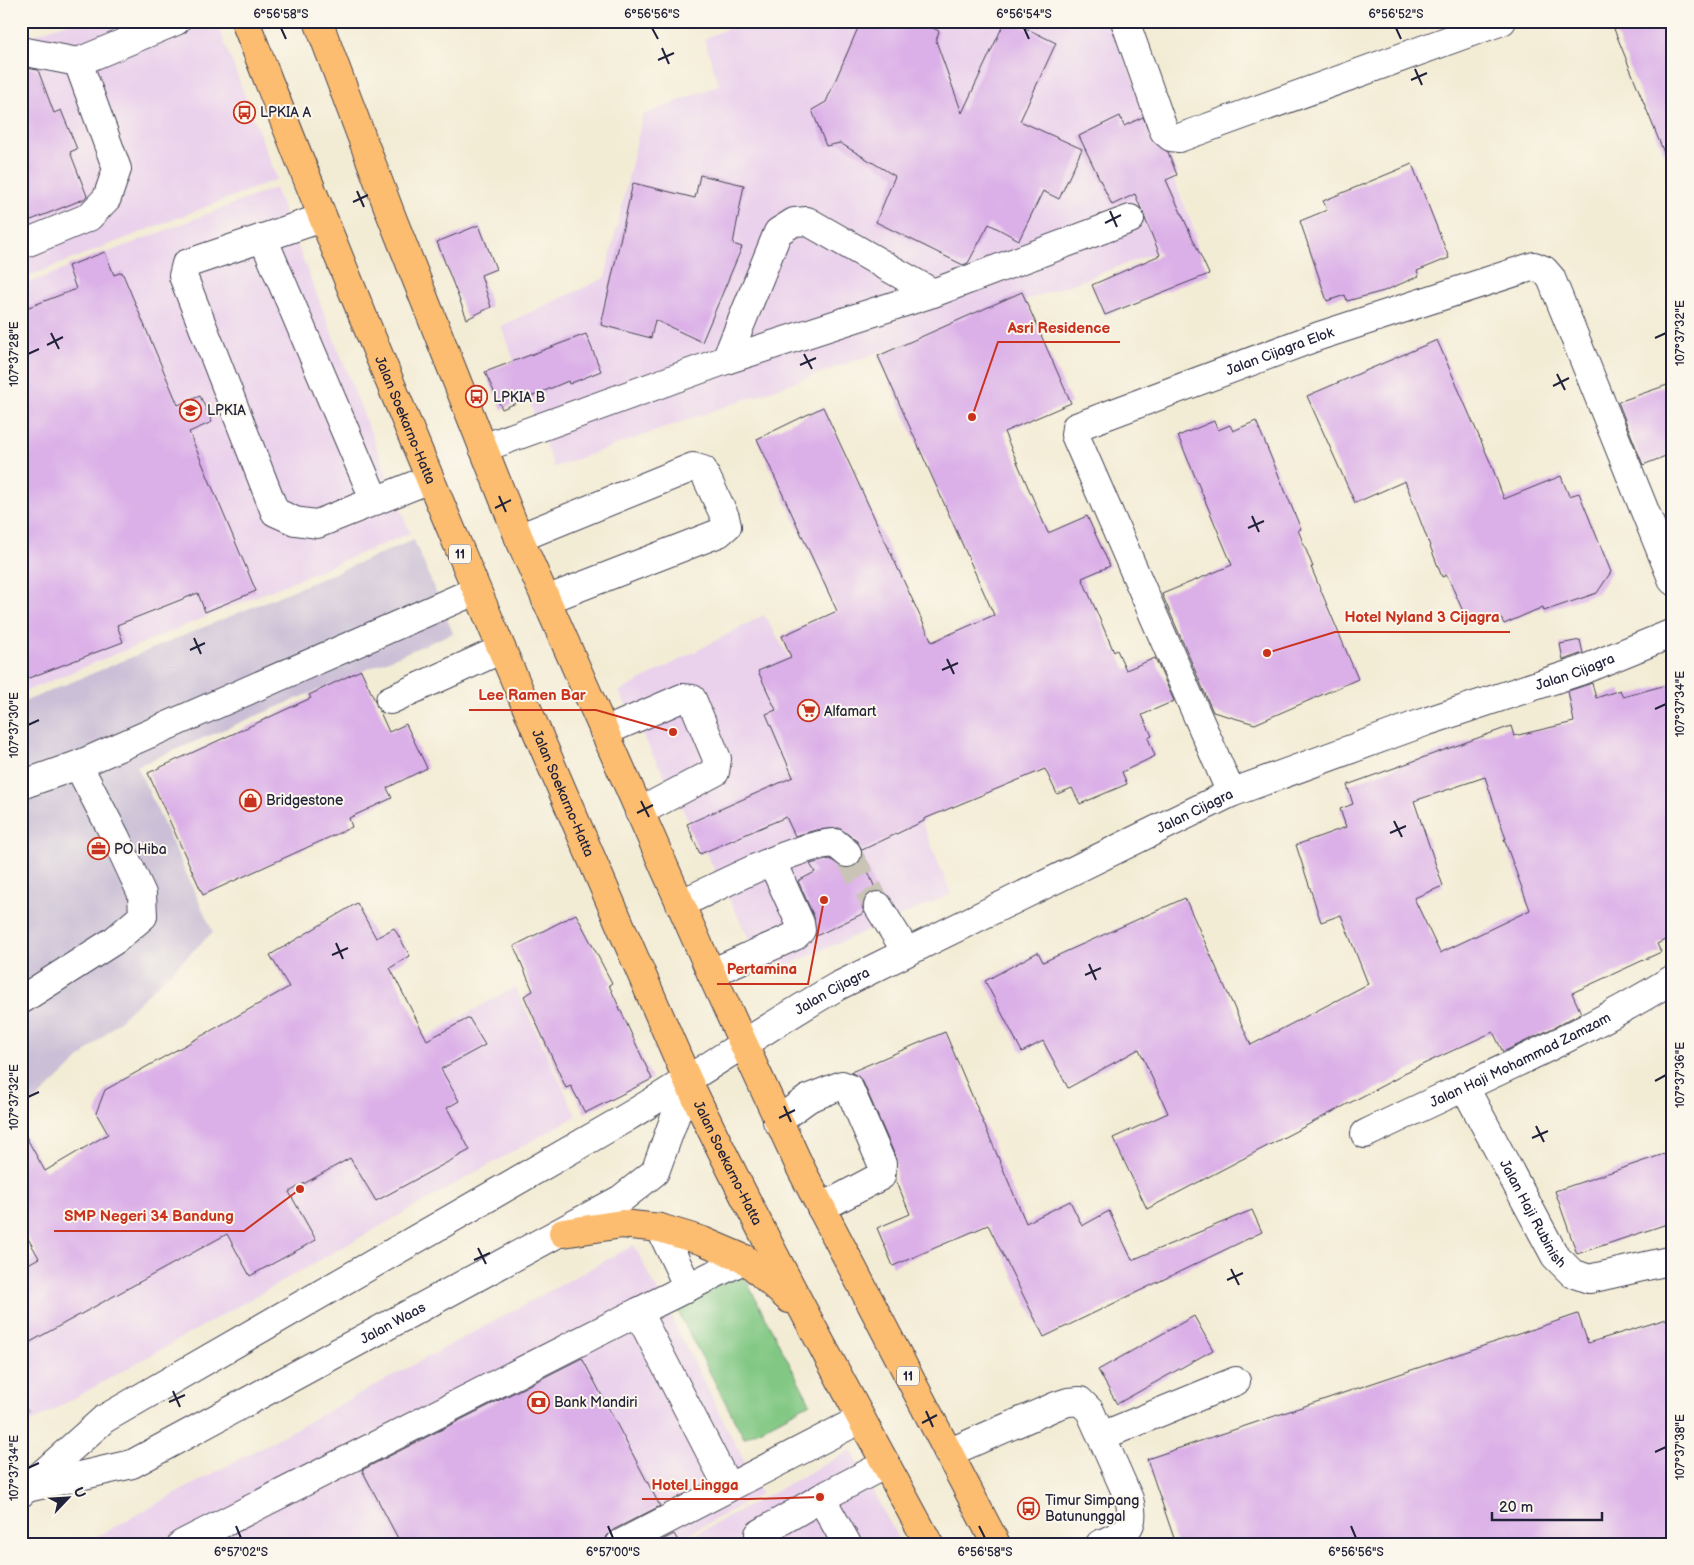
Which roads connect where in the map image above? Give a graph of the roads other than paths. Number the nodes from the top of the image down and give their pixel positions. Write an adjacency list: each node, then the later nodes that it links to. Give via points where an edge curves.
1 (176, 21): 7 (street)
2 (245, 21): 8 (highway, Jalan Soekarno-Hatta / 11)
3 (318, 21): 14 (highway, 11, via 390,215)
4 (1125, 21): 5 (street, via 1164,131 1179,138)
5 (1502, 21)
6 (21, 51): 7 (street)
7 (78, 62): 11 (street, via 117,169 107,198 89,217)
8 (322, 218): 10 (street); 15 (highway, Jalan Soekarno-Hatta / 11)
9 (1130, 219): 12 (street)
10 (263, 238): 16 (street); 16 (street, via 186,264 183,276 275,512 295,521 317,524)
11 (21, 245)
12 (933, 293): 13 (street); 13 (street, via 807,221 794,222 778,232)
13 (726, 360): 14 (street)
14 (483, 448): 17 (highway, 11)
15 (430, 479): 16 (street); 19 (highway, Jalan Soekarno-Hatta / 11)
16 (374, 501)
17 (519, 538): 20 (highway, 11); 20 (street, via 693,467 703,470 725,516 727,526 719,533)
18 (1673, 581): 27 (street, Jalan Cijagra Elok, via 1551,278 1534,266 1319,336 1076,427 1074,435)
19 (475, 591): 22 (highway, Jalan Soekarno-Hatta / 11); 25 (street)
20 (546, 600): 24 (highway, 11)
21 (1673, 633): 27 (street, Jalan Cijagra, via 1580,671 1425,722)
22 (500, 650): 23 (street); 38 (highway, Jalan Soekarno-Hatta / 11)
23 (390, 700)
24 (604, 732): 28 (highway, 11); 28 (street, via 682,698 692,699 717,759 715,772)
25 (78, 765): 26 (street); 36 (street, via 142,894 143,916 115,940)
26 (21, 785)
27 (1231, 793): 33 (street, Jalan Cijagra)
28 (639, 812): 31 (highway, 11)
29 (847, 853): 30 (street, via 835,844 820,844)
30 (772, 862): 31 (street); 34 (street, via 801,930 795,936)
31 (680, 904): 34 (highway, 11)
32 (878, 906): 33 (street)
33 (906, 951): 37 (street, Jalan Cijagra, via 838,986)
34 (710, 973): 37 (highway, 11)
35 (1673, 979): 39 (street, Jalan Haji Mohammad Zamzam, via 1556,1045)
36 (21, 1000)
37 (742, 1043): 38 (street, Jalan Waas); 40 (highway, 11)
38 (688, 1080): 44 (street, Jalan Waas, via 655,1172 621,1199); 49 (highway, Jalan Soekarno-Hatta / 11); 56 (street, Jalan Waas, via 104,1418)
39 (1464, 1086): 41 (street, Jalan Haji Mohammad Zamzam); 46 (street, Jalan Haji Rubinish, via 1555,1256 1572,1273 1589,1279)
40 (777, 1121): 42 (highway, 11); 42 (street, via 809,1098 842,1085 849,1088 882,1164 881,1176)
41 (1365, 1134)
42 (821, 1208): 53 (highway, 11)
43 (660, 1228): 44 (highway, via 622,1224); 45 (highway, via 703,1241); 47 (street)
44 (563, 1233): 56 (street, Jalan Waas, via 132,1464)
45 (745, 1259): 47 (street); 49 (highway, via 778,1286)
46 (1673, 1260)
47 (688, 1287): 48 (street)
48 (638, 1312): 55 (street); 58 (street)
49 (806, 1318): 51 (highway, Jalan Soekarno-Hatta / 11)
50 (1236, 1381): 52 (street)
51 (861, 1419): 54 (highway, Jalan Soekarno-Hatta / 11); 55 (street)
52 (1102, 1436): 53 (street, via 1090,1410 1080,1401 1068,1402); 64 (street, via 1133,1513 1130,1526 1119,1536)
53 (948, 1453): 63 (highway, 11)
54 (886, 1464): 57 (street); 62 (highway, Jalan Soekarno-Hatta / 11)
55 (728, 1488): 59 (street)
56 (25, 1490)
57 (821, 1498): 60 (street, via 759,1534); 61 (street)
58 (182, 1544)
59 (620, 1544)
60 (765, 1544)
61 (847, 1544)
62 (929, 1544)
63 (996, 1544)
64 (1100, 1544)

